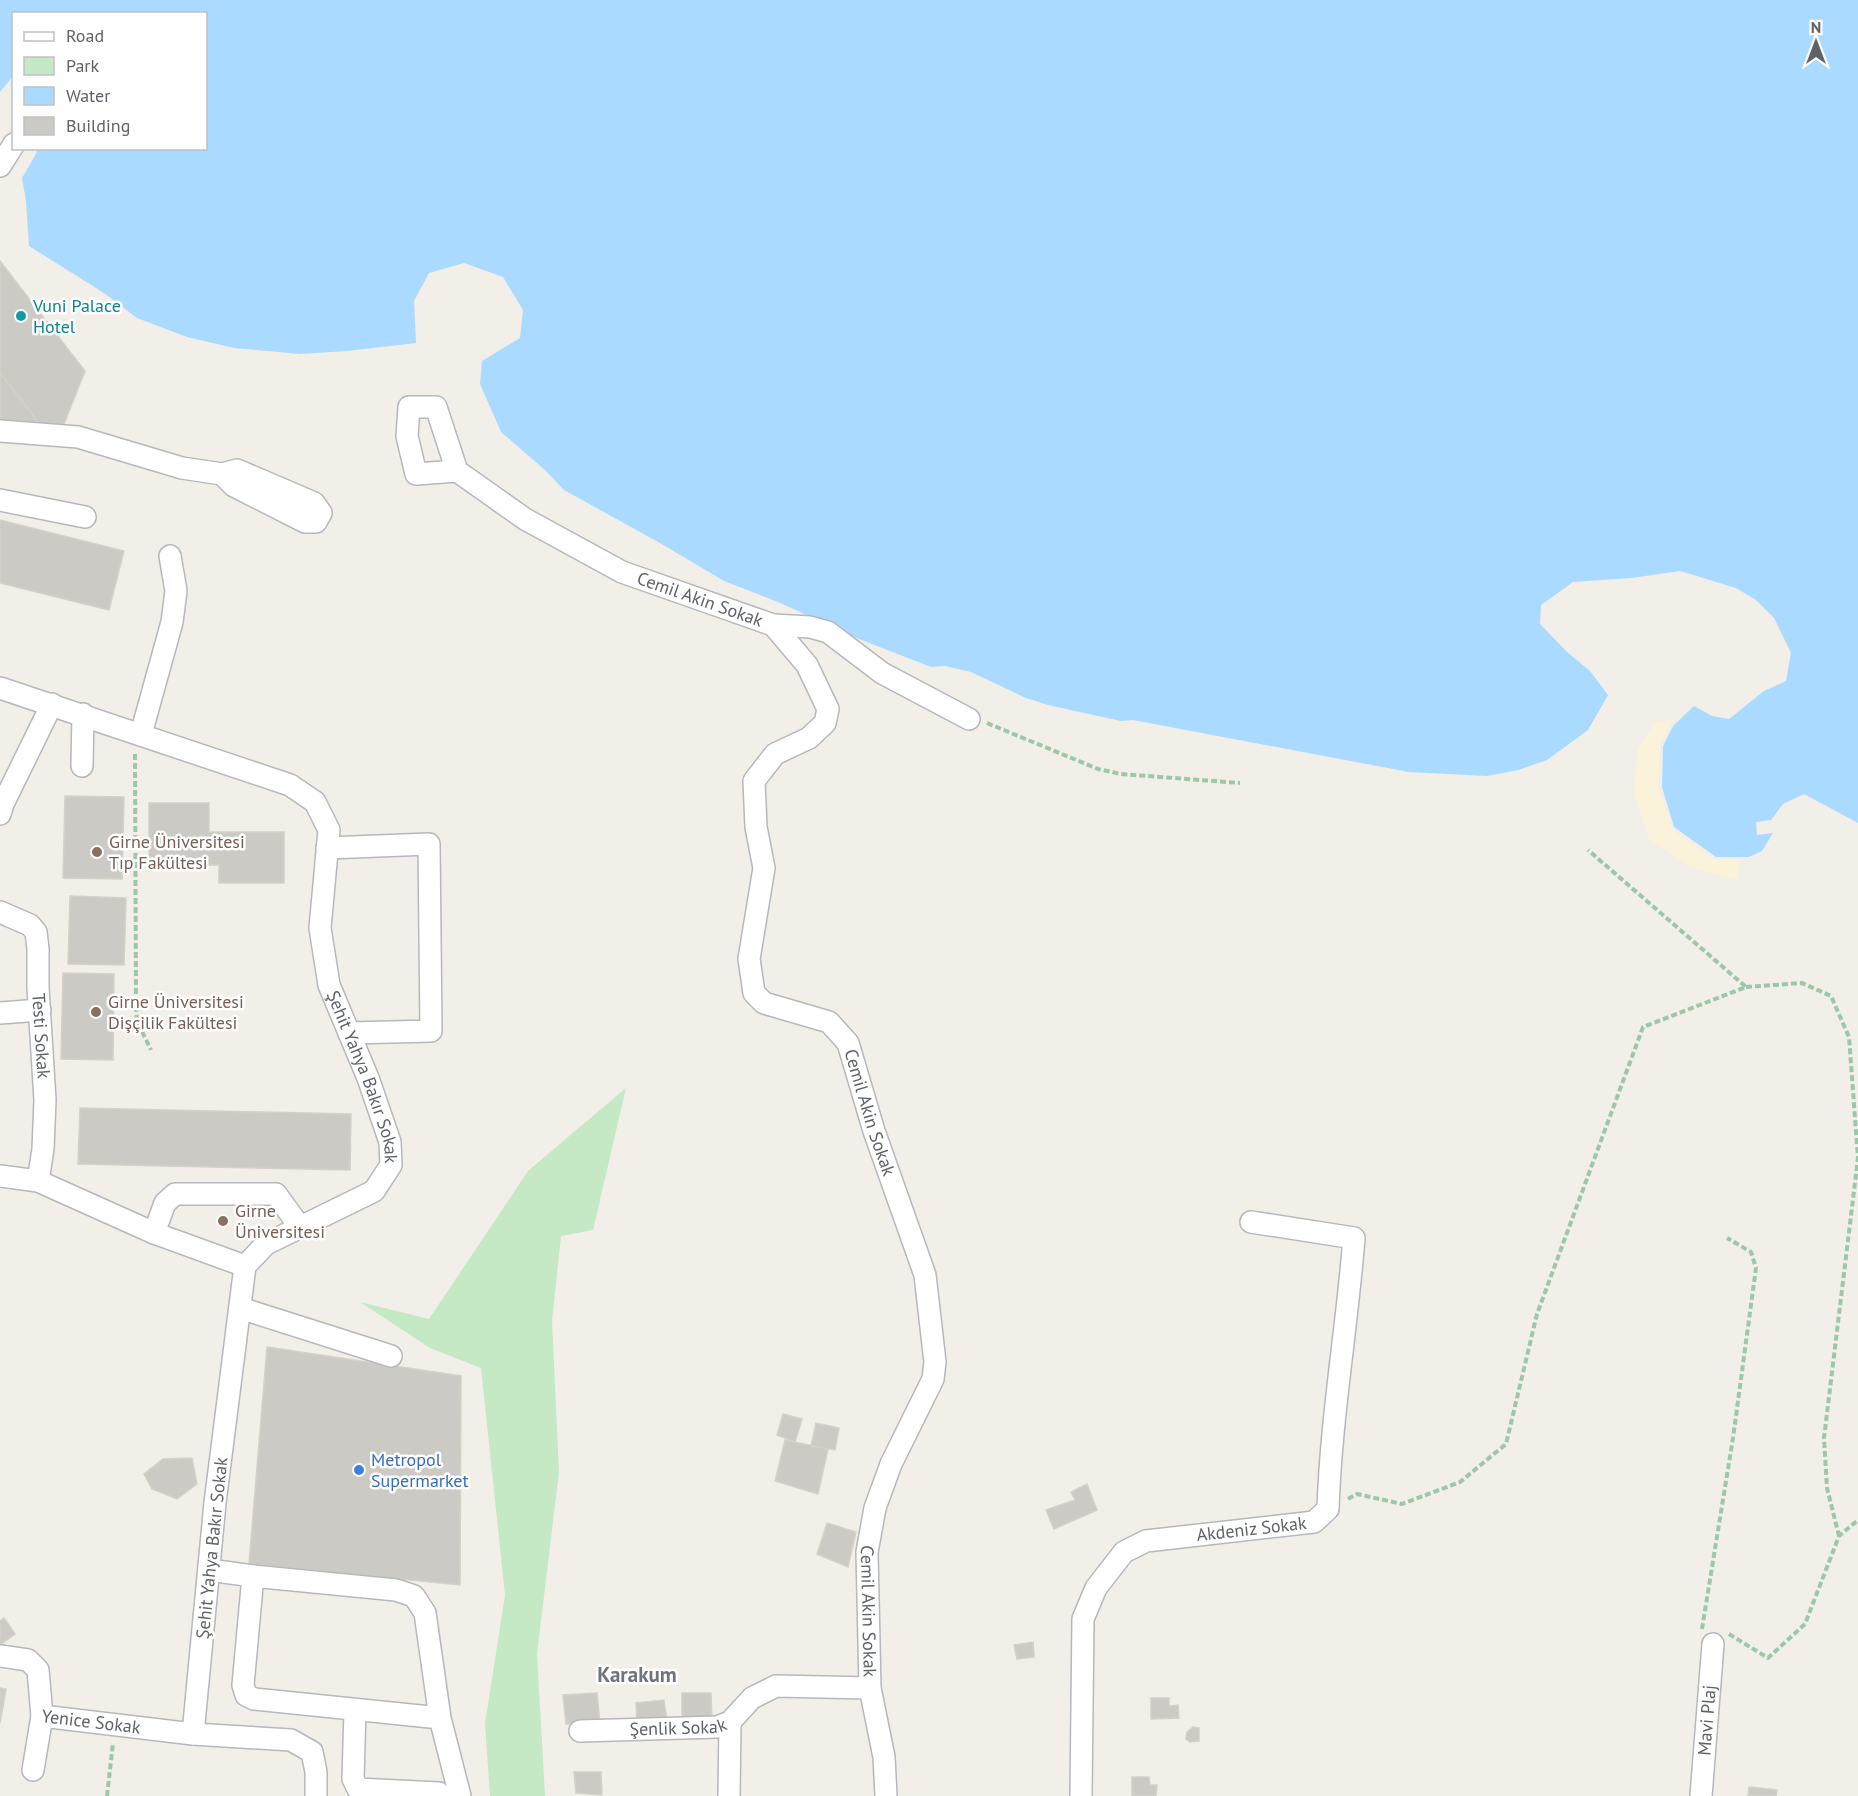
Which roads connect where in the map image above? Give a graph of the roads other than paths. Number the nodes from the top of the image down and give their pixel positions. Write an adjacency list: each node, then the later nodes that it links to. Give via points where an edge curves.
1 (12, 147): 2 (street)
2 (0, 166)
3 (0, 431): 5 (street, via 78,437 182,468)
4 (457, 471): 9 (street, Cemil Akin Sokak, via 525,519 622,572)
5 (222, 474)
6 (0, 500): 7 (street)
7 (85, 517)
8 (170, 556): 14 (street, via 176,591 172,622)
9 (773, 625): 13 (street, via 828,632 882,673); 34 (street, Cemil Akin Sokak, via 807,664 828,709 825,723 809,738 775,754 754,781 756,827 764,868 749,959 754,993 764,1003 829,1022 848,1043 874,1131 925,1275 935,1362 933,1379 874,1508 867,1552)
10 (0, 688): 11 (street, Şehit Yahya Bakır Sokak)
11 (52, 704): 12 (street, Şehit Yahya Bakır Sokak); 16 (street)
12 (83, 714): 14 (street, Şehit Yahya Bakır Sokak); 15 (street)
13 (969, 719)
14 (138, 733): 17 (street, Şehit Yahya Bakır Sokak, via 290,785 315,802 328,830)
15 (82, 766)
16 (0, 813)
17 (327, 848): 21 (street, Şehit Yahya Bakır Sokak, via 320,928 329,985); 21 (street, via 429,844 431,1031)
18 (0, 912): 19 (street, Testi Sokak, via 30,925 36,932)
19 (40, 1010): 20 (street); 23 (street, Testi Sokak, via 45,1100)
20 (0, 1013)
21 (349, 1033): 25 (street, Şehit Yahya Bakır Sokak, via 390,1142 391,1165 374,1191)
22 (0, 1176): 23 (street)
23 (38, 1180): 26 (street)
24 (1251, 1222): 46 (street, Akdeniz Sokak, via 1354,1238 1330,1462 1329,1509 1314,1522 1146,1541 1124,1552 1096,1588 1083,1619)
25 (300, 1227): 26 (street, via 276,1194 176,1194 165,1203); 27 (street, Şehit Yahya Bakır Sokak, via 266,1244)
26 (154, 1233): 27 (street)
27 (245, 1266): 28 (street, Şehit Yahya Bakır Sokak)
28 (240, 1308): 29 (street); 30 (street, Şehit Yahya Bakır Sokak)
29 (391, 1356)
30 (209, 1570): 31 (street); 40 (street, Şehit Yahya Bakır Sokak)
31 (253, 1576): 35 (street, via 243,1686 246,1695); 37 (street, via 396,1590 414,1596 425,1612)
32 (1707, 1638): 47 (street, Mavi Plaj)
33 (0, 1656): 36 (street, Yenice Sokak, via 28,1660 38,1670)
34 (870, 1688): 38 (street, Şenlik Sokak, via 776,1686 752,1698); 45 (street, Cemil Akin Sokak, via 884,1757)
35 (355, 1710): 37 (street); 42 (street, via 353,1779 358,1789)
36 (42, 1716): 40 (street, Yenice Sokak); 41 (street)
37 (440, 1719): 42 (street)
38 (730, 1722): 39 (street, Şenlik Sokak, via 717,1727); 44 (street)
39 (580, 1731)
40 (193, 1734): 43 (street, via 291,1740 312,1752)
41 (33, 1770)
42 (446, 1795)
43 (316, 1796)
44 (729, 1796)
45 (886, 1796)
46 (1081, 1796)
47 (1701, 1796)

